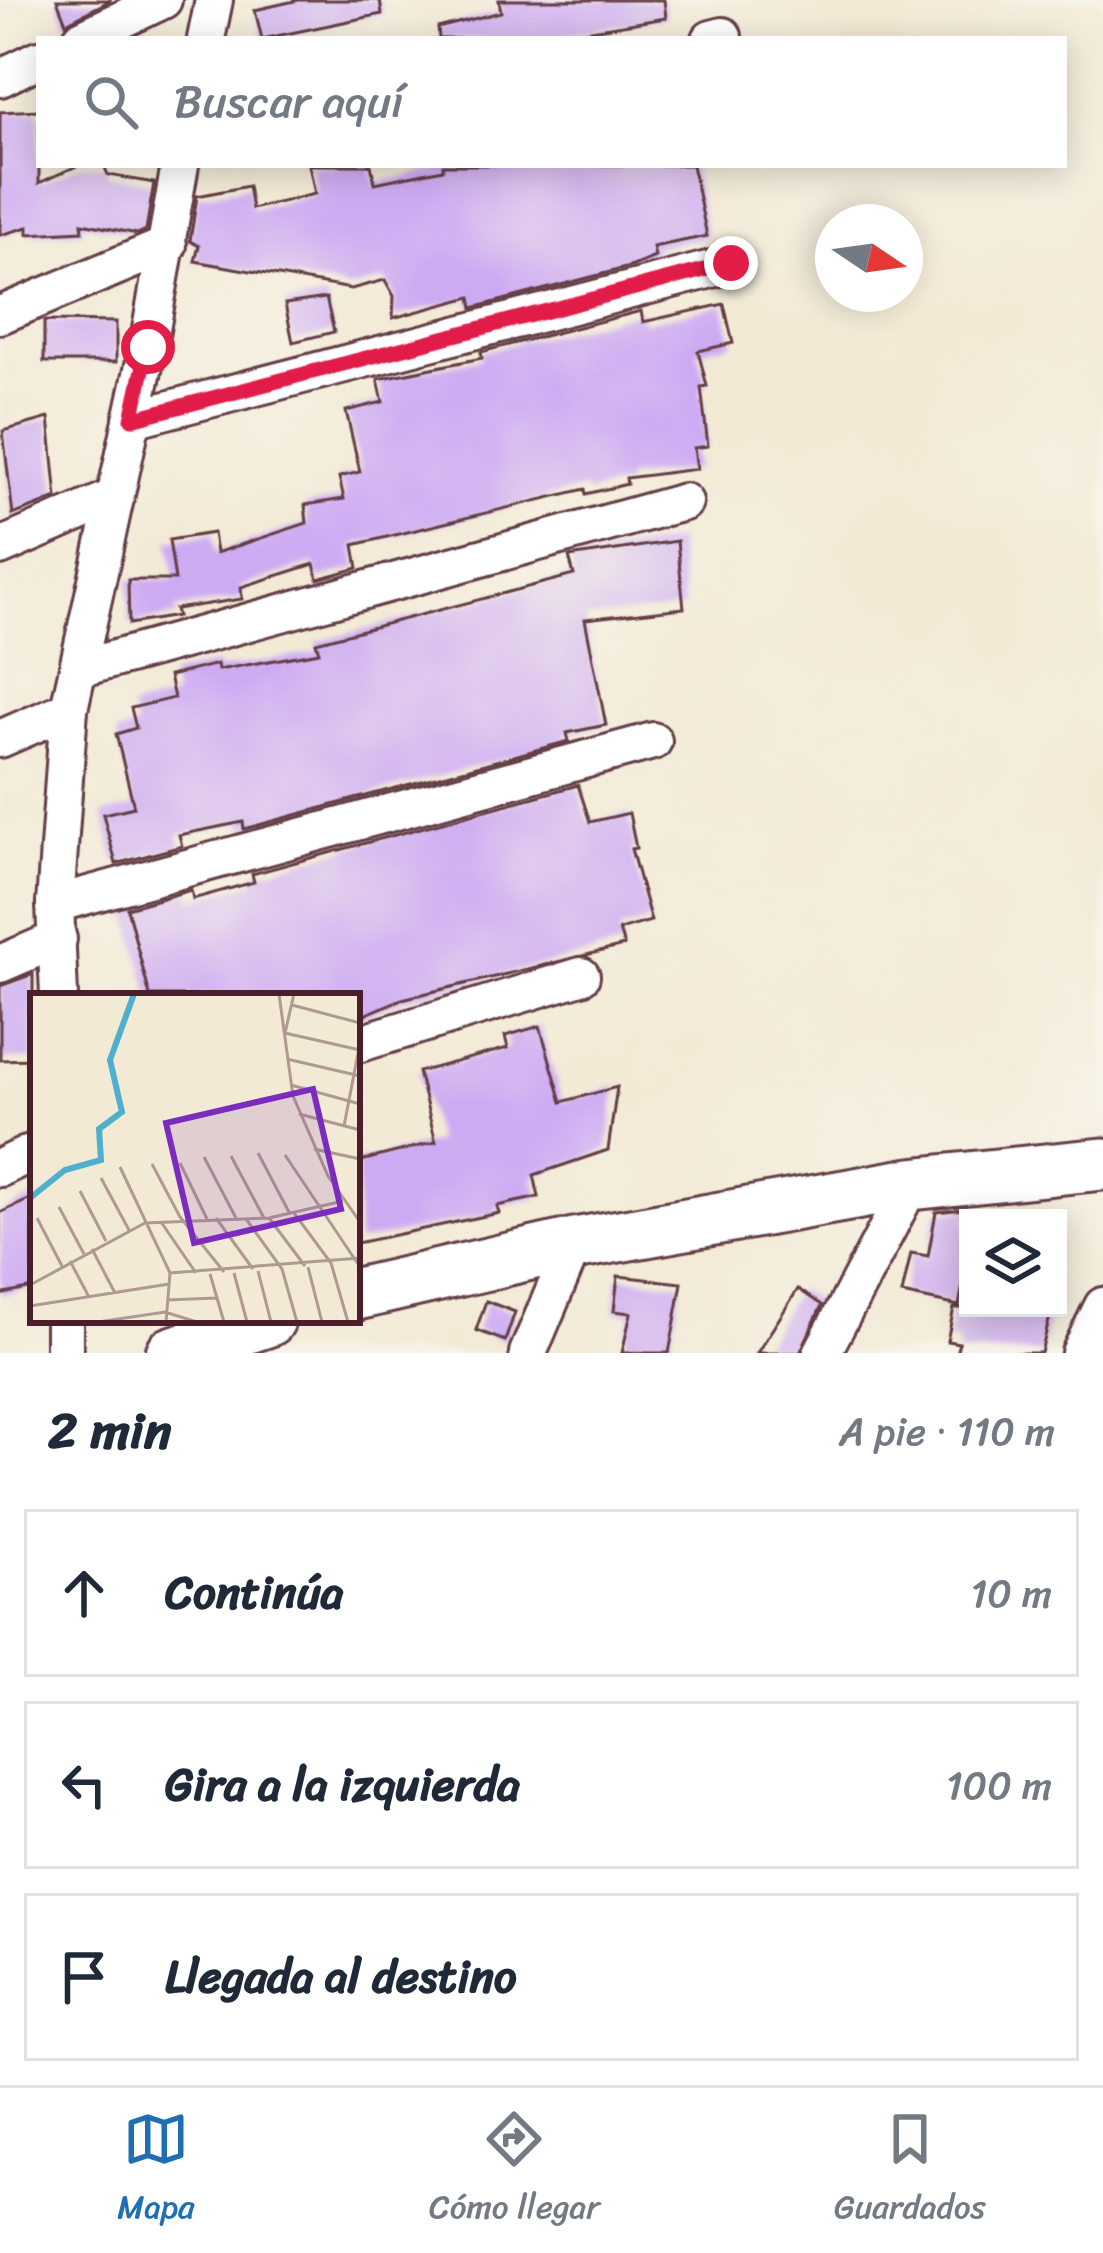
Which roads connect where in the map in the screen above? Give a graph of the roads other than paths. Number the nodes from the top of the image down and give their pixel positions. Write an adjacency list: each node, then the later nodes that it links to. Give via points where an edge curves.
1 (163, 0): 3 (street)
2 (214, 0): 4 (street)
3 (87, 36)
4 (207, 36)
5 (36, 60): 6 (street)
6 (0, 77)
7 (180, 168): 8 (street)
8 (167, 245): 10 (street); 11 (street)
9 (731, 263): 11 (street)
10 (0, 315)
11 (132, 419): 12 (street)
12 (115, 497): 14 (street); 15 (street)
13 (684, 502): 15 (street)
14 (0, 547)
15 (78, 669): 16 (street)
16 (69, 709): 17 (street); 19 (street)
17 (0, 739)
18 (653, 741): 19 (street)
19 (56, 921): 20 (street); 22 (street)
20 (0, 964)
21 (581, 976): 23 (street)
22 (59, 993)
23 (360, 1043)
24 (30, 1153): 26 (street)
25 (1103, 1164): 27 (street)
26 (0, 1168)
27 (911, 1184): 28 (street); 36 (street)
28 (574, 1244): 29 (street); 35 (street)
29 (360, 1293)
30 (1103, 1306): 37 (street)
31 (263, 1323): 33 (street)
32 (271, 1323): 34 (street)
33 (172, 1353)
34 (261, 1353)
35 (528, 1353)
36 (822, 1353)
37 (1080, 1353)

